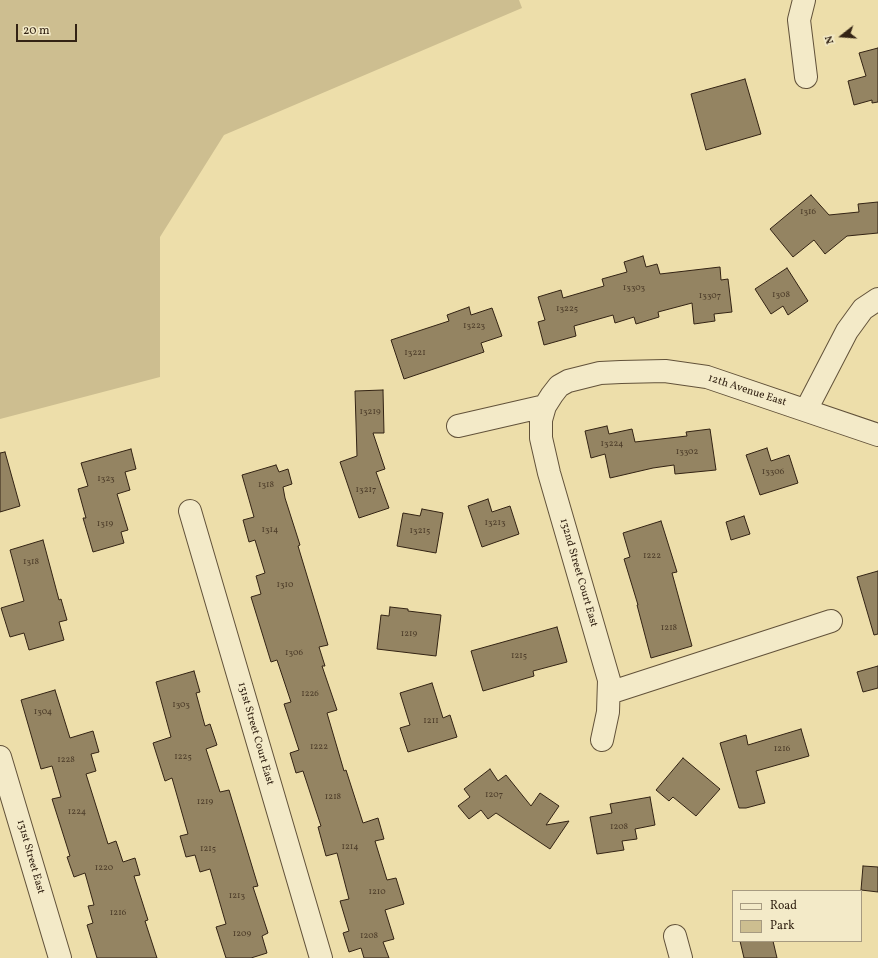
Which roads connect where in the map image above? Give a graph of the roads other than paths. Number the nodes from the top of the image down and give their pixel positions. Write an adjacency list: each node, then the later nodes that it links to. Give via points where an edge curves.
1 (804, 0): 2 (street, via 799,20)
2 (806, 77)
3 (878, 299): 5 (street, via 863,309 847,331)
4 (545, 406): 5 (street, 12th Avenue East, via 559,386 568,381 600,373 666,371 707,377); 6 (street); 10 (street, 132nd Street Court East, via 541,420 541,438 609,680)
5 (806, 410): 7 (street, 12th Avenue East)
6 (458, 426)
7 (878, 435)
8 (190, 511): 15 (street, 131st Street Court East)
9 (831, 622): 10 (street)
10 (609, 693): 11 (street, 132nd Street Court East)
11 (602, 740)
12 (0, 757): 14 (street, 131st Street East)
13 (675, 936): 16 (street)
14 (60, 958)
15 (321, 958)
16 (681, 958)

